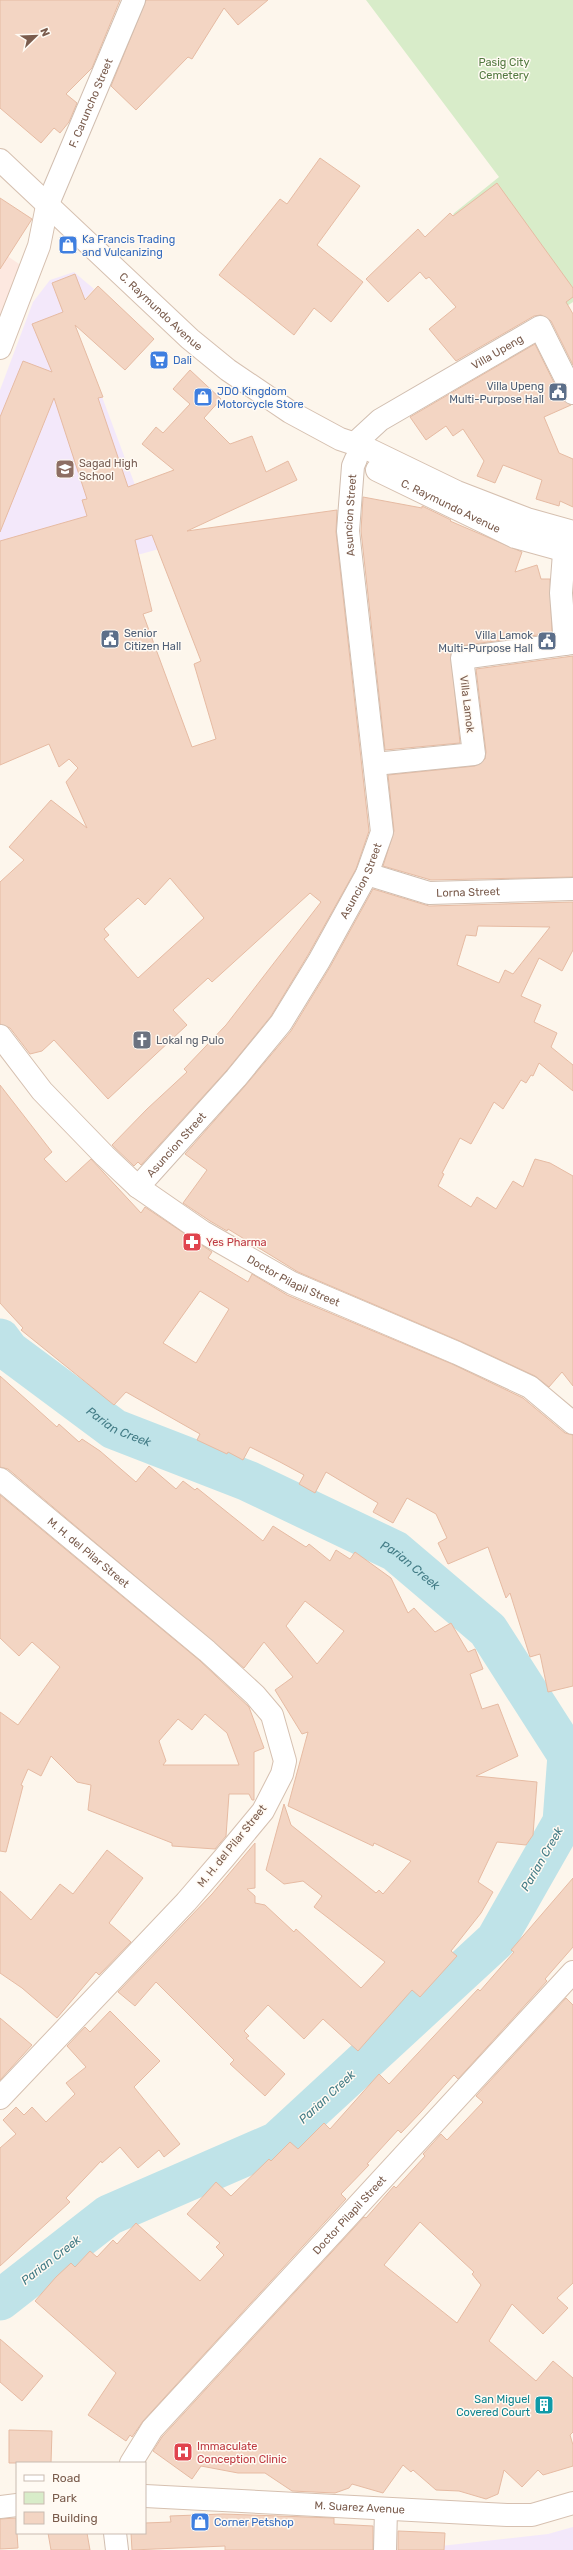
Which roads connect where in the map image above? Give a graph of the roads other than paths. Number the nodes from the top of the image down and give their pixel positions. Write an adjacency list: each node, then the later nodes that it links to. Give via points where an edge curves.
1 (134, 0): 3 (street, F. Caruncho Street)
2 (0, 160): 3 (street, C. Raymundo Avenue)
3 (47, 206): 4 (street, F. Caruncho Street, via 39,246); 6 (street, C. Raymundo Avenue, via 170,321 228,370 290,412)
4 (0, 348)
5 (573, 393): 6 (street, Villa Upeng, via 540,327 380,420)
6 (350, 447): 7 (street, C. Raymundo Avenue, via 527,519); 8 (street, C. Raymundo Avenue, via 451,508 515,537); 10 (street, Asuncion Street, via 353,466 348,531)
7 (573, 532)
8 (569, 553): 9 (street, Villa Lamok, via 561,593)
9 (569, 643): 10 (street, Villa Lamok, via 462,658 474,754)
10 (375, 764): 11 (street, Asuncion Street, via 382,832)
11 (367, 874): 12 (street, Lorna Street, via 429,893); 14 (street, Asuncion Street, via 281,1023 236,1078)
12 (573, 889)
13 (0, 1036): 14 (street, Doctor Pilapil Street, via 42,1091)
14 (138, 1186): 15 (street, Doctor Pilapil Street, via 203,1232 292,1283 530,1387)
15 (573, 1423)
16 (0, 1479): 18 (street, M. H. del Pilar Street, via 207,1651 255,1695 272,1715 285,1760 282,1774 263,1811 224,1858 186,1902)
17 (573, 1972): 19 (street, Doctor Pilapil Street, via 152,2429)
18 (0, 2098)
19 (132, 2462)
20 (146, 2496): 24 (street, M. Suarez Avenue)
21 (573, 2503): 24 (street, M. Suarez Avenue, via 532,2515)
22 (16, 2505): 23 (street)
23 (0, 2508)
24 (386, 2509): 27 (street)
25 (115, 2534): 26 (street)
26 (117, 2550)
27 (386, 2550)

